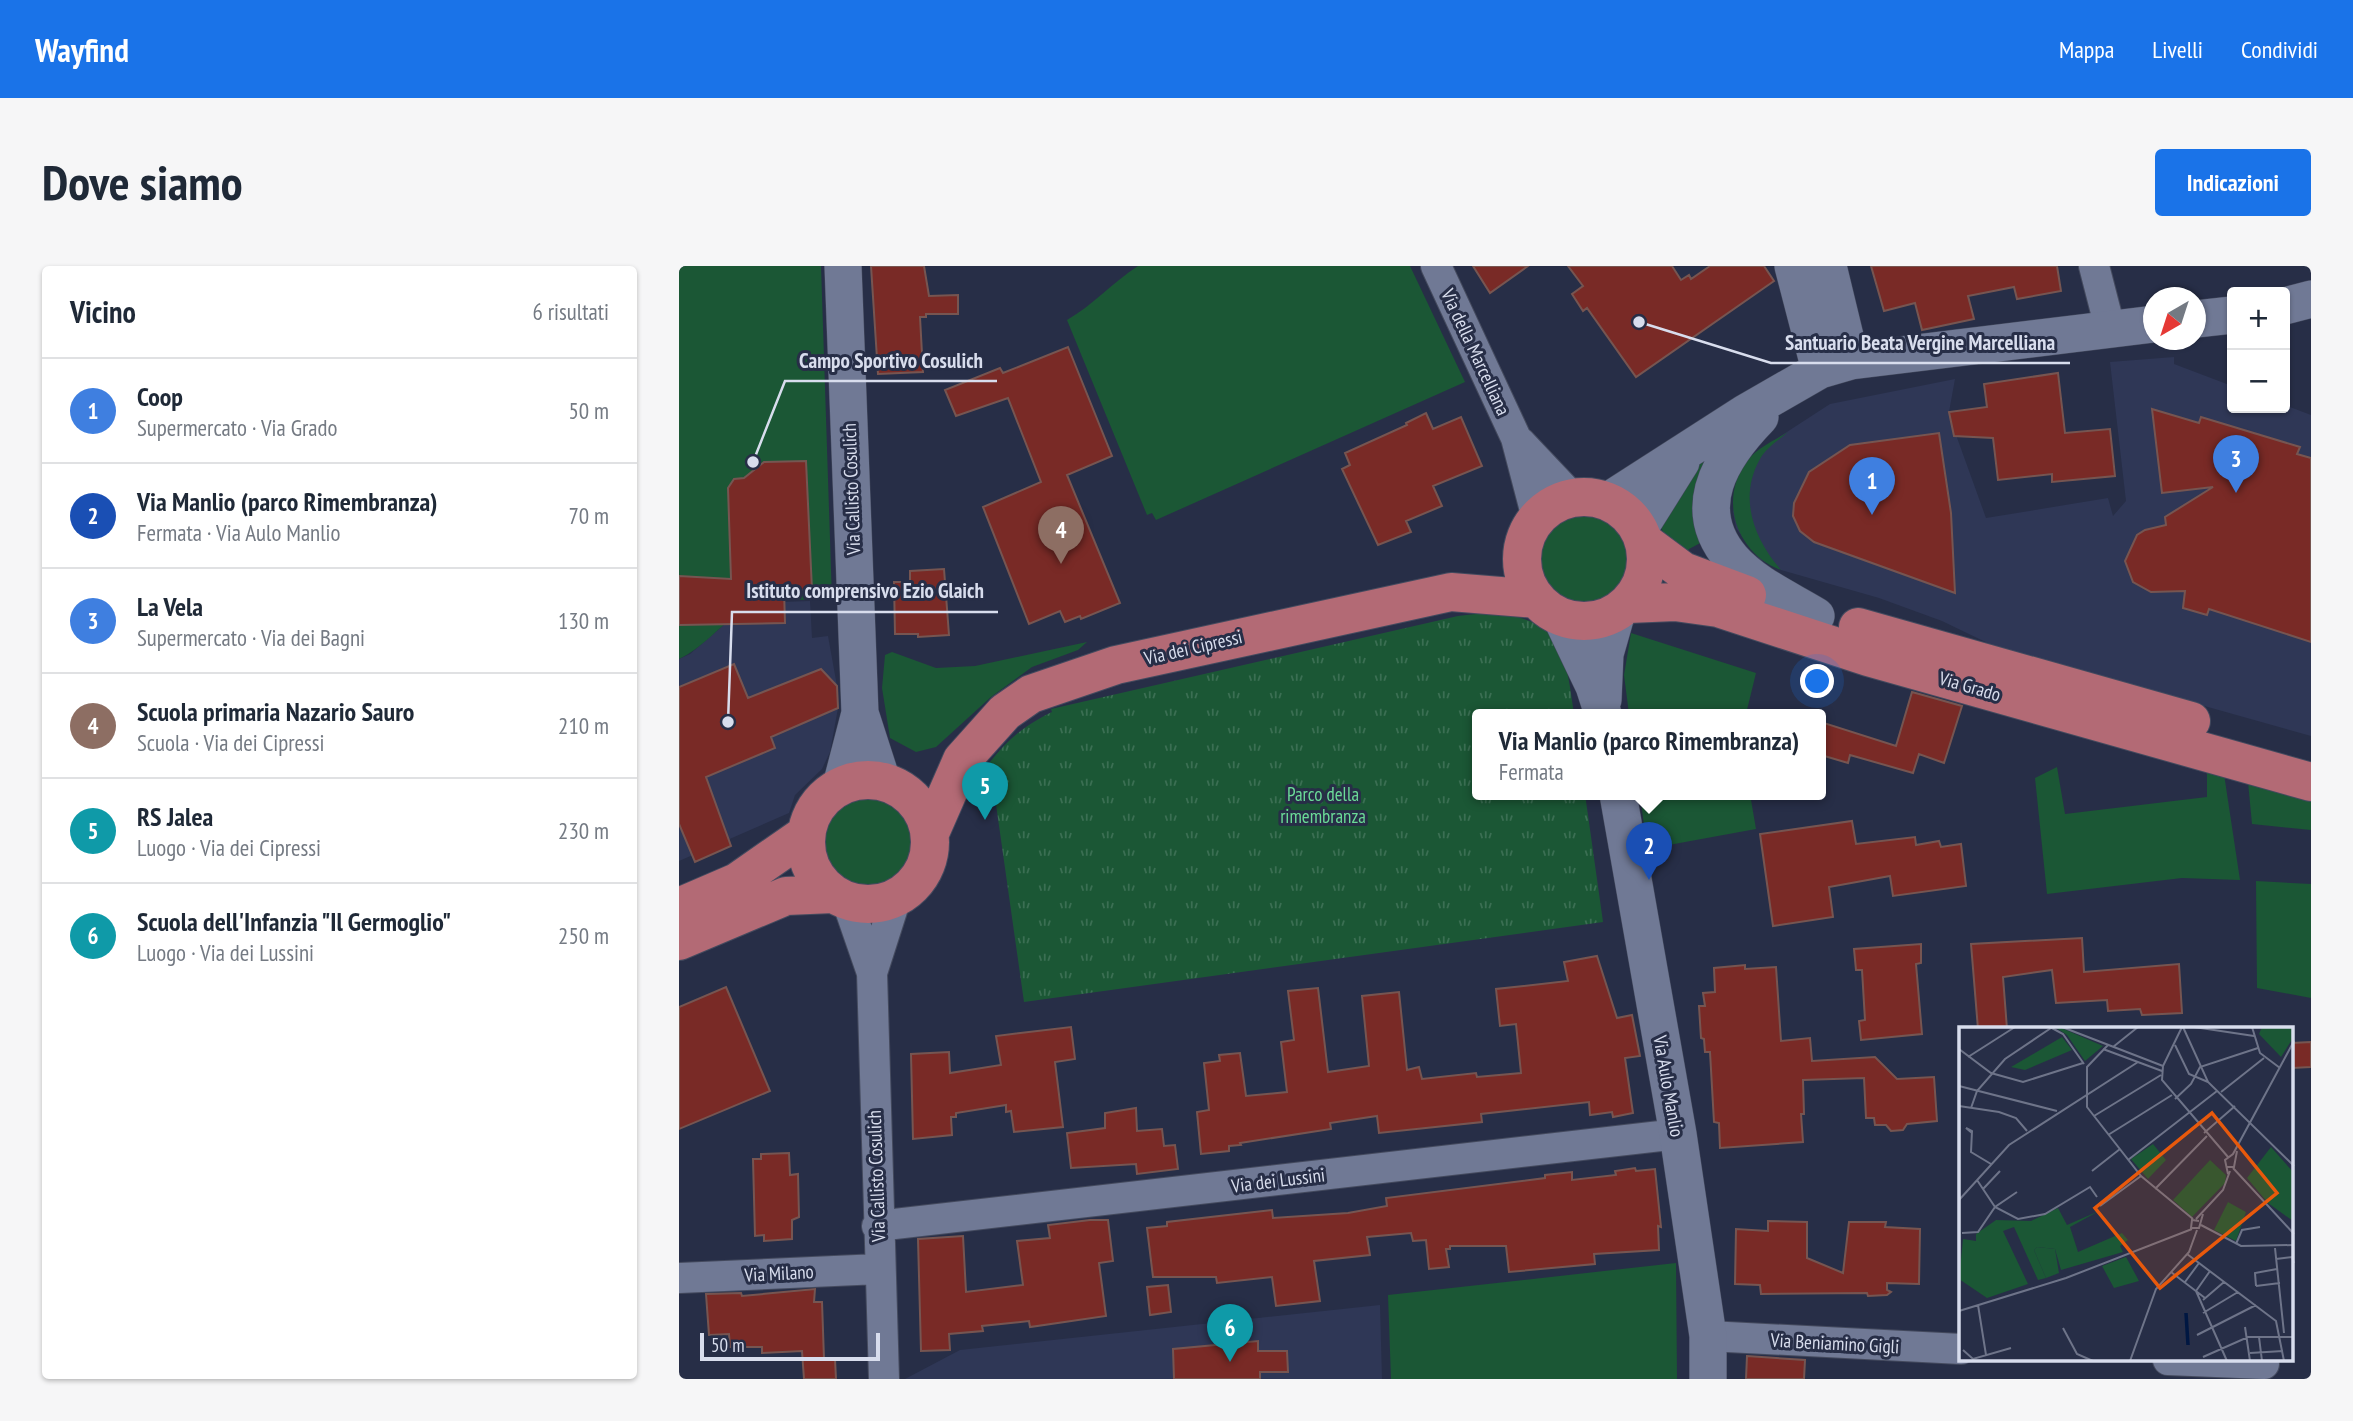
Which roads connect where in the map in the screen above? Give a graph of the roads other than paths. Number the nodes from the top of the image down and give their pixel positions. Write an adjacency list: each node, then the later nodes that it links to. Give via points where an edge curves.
1 (843, 266): 25 (street, Via Callisto Cosulich)
2 (1436, 266): 14 (street, Via della Marcelliana)
3 (1793, 266): 12 (street)
4 (1828, 266): 12 (street)
5 (2094, 266): 11 (street)
6 (2311, 299): 7 (street)
7 (2290, 305)
8 (2227, 316): 9 (street)
9 (2206, 318)
10 (2143, 325): 11 (street)
11 (2110, 328): 12 (street)
12 (1836, 365): 13 (street)
13 (1785, 392): 15 (street); 22 (street, via 1729,452 1713,488 1711,512 1731,558 1758,582)
14 (1516, 438): 16 (street, Via della Marcelliana); 17 (street, Via della Marcelliana)
15 (1689, 452): 16 (street); 18 (street)
16 (1590, 500): 17 (main road, via 1553,505); 18 (main road, via 1625,513)
17 (1530, 531): 19 (main road, Via dei Cipressi); 20 (main road, via 1522,564 1526,583)
18 (1641, 536): 21 (main road, via 1647,558 1644,575); 22 (main road, Via Grado, via 1683,571)
19 (1451, 592): 20 (main road, Via dei Cipressi); 27 (main road, Via dei Cipressi, via 1143,659 1065,681 1031,694 1005,712)
20 (1549, 608): 21 (main road, via 1580,622 1599,620); 23 (street)
21 (1623, 608): 24 (street, via 1605,654); 28 (main road, Via Grado, via 1675,602 1719,608 1868,657)
22 (1816, 616): 26 (main road, Via Grado)
23 (1601, 709)
24 (1603, 709)
25 (860, 713): 29 (street, Via Callisto Cosulich); 30 (street, Via Callisto Cosulich)
26 (2311, 755)
27 (962, 760): 29 (main road, Via dei Cipressi); 32 (main road, Via dei Cipressi)
28 (2311, 782)
29 (892, 785): 30 (main road, via 861,780); 32 (main road, Via Callisto Cosulich, via 915,800)
30 (841, 786): 33 (main road, via 812,814)
31 (1619, 800): 39 (street, Via Aulo Manlio)
32 (930, 833): 35 (main road, via 930,854 923,873)
33 (806, 834): 34 (main road, Via Callisto Cosulich, via 811,868); 36 (main road, via 737,882)
34 (840, 897): 35 (main road, via 880,904); 37 (main road, via 786,896); 38 (street, Via Callisto Cosulich)
35 (896, 898): 38 (street, Via Callisto Cosulich)
36 (679, 907)
37 (679, 941)
38 (872, 973): 40 (street, Via Callisto Cosulich)
39 (1678, 1133): 40 (street, Via dei Lussini); 43 (street, Via Aulo Manlio)
40 (877, 1226): 41 (street, Via Callisto Cosulich)
41 (879, 1269): 42 (street, Via Milano); 47 (street, Via Callisto Cosulich)
42 (679, 1278)
43 (1709, 1336): 44 (street, Via Beniamino Gigli); 48 (street, Via Aulo Manlio)
44 (1959, 1349)
45 (2216, 1362): 46 (street)
46 (2264, 1364)
47 (884, 1379)
48 (1707, 1379)

